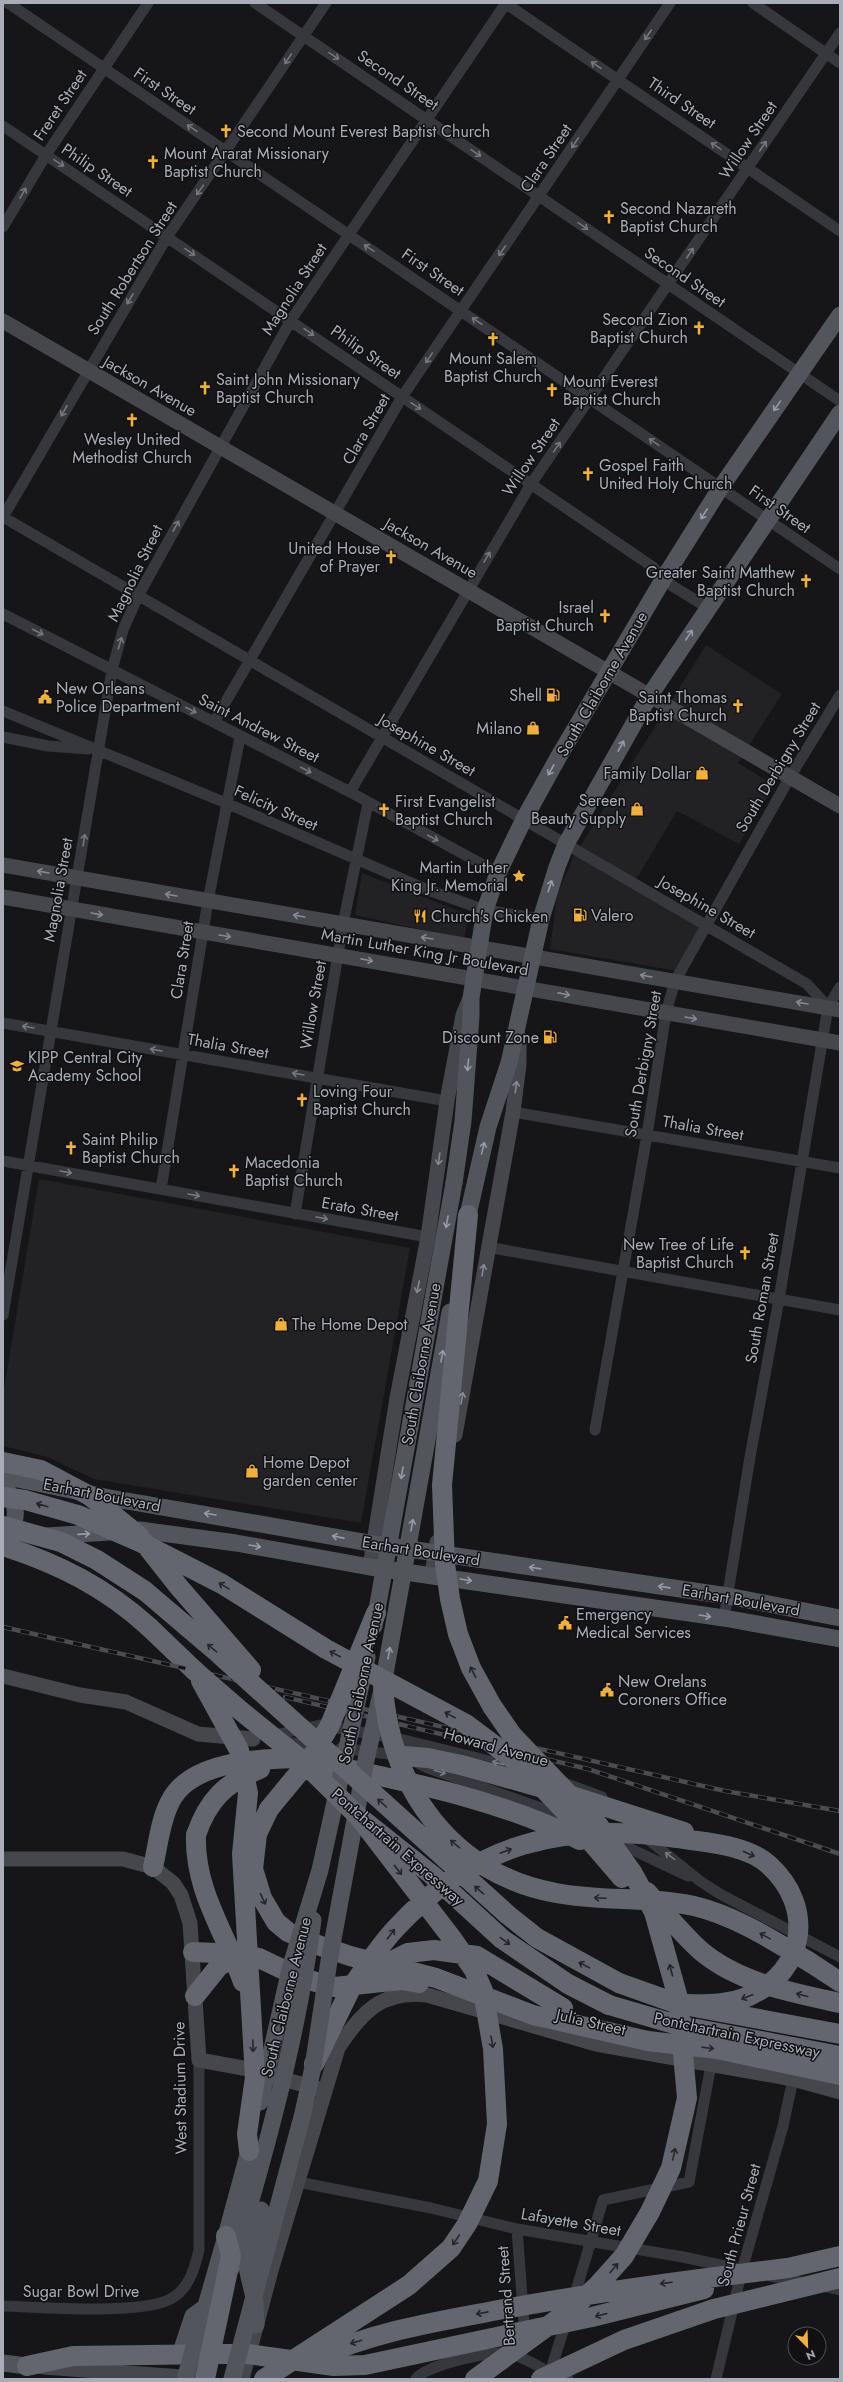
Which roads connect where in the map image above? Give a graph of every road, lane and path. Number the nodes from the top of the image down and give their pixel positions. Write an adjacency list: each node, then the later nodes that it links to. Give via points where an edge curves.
1 (8, 3): 12 (street, First Street)
2 (148, 3): 12 (street, Freret Street)
3 (255, 3): 9 (street, Second Street)
4 (326, 3): 9 (street, South Robertson Street)
5 (506, 3): 13 (street, Third Street, one-way to 5); 14 (street, Magnolia Street)
6 (670, 3): 13 (street, Clara Street, one-way to 13)
7 (753, 3): 10 (street)
8 (840, 33): 10 (street, Willow Street)
9 (304, 36): 14 (street, Second Street, one-way to 14); 16 (street, South Robertson Street, one-way to 16)
10 (826, 54): 11 (street); 18 (street, Willow Street, one-way to 10)
11 (840, 63)
12 (104, 69): 16 (street, First Street, one-way to 12); 17 (street, Freret Street)
13 (618, 79): 18 (street, Third Street, one-way to 13); 19 (street, Clara Street, one-way to 19)
14 (427, 120): 19 (street, Second Street, one-way to 19); 22 (street, Magnolia Street)
15 (3, 126): 17 (street, Philip Street)
16 (226, 151): 22 (street, First Street); 23 (street, South Robertson Street, one-way to 23)
17 (46, 155): 20 (street, Freret Street, one-way to 17); 23 (street, Philip Street, one-way to 23)
18 (748, 168): 21 (street, Third Street); 24 (street, Willow Street, one-way to 18)
19 (539, 196): 24 (street, Second Street, one-way to 24); 25 (street, Clara Street, one-way to 25)
20 (3, 227)
21 (840, 231)
22 (349, 235): 25 (street, First Street, one-way to 22); 27 (street, Magnolia Street)
23 (168, 237): 27 (street, Philip Street, one-way to 27); 29 (street, South Robertson Street, one-way to 29)
24 (668, 286): 30 (street, Second Street); 32 (street, Willow Street)
25 (462, 311): 31 (street, Clara Street, one-way to 31); 32 (street, First Street, one-way to 25)
26 (840, 315): 30 (main road, South Claiborne Avenue)
27 (291, 320): 31 (street, Philip Street, one-way to 31); 35 (street, Magnolia Street)
28 (3, 321): 29 (street, Jackson Avenue)
29 (88, 370): 35 (street, Jackson Avenue); 39 (street, South Robertson Street, one-way to 39)
30 (799, 374): 33 (street, Second Street); 37 (main road, South Claiborne Avenue, one-way to 37)
31 (402, 397): 36 (street, Philip Street, one-way to 36); 38 (street, Clara Street)
32 (590, 398): 36 (street, Willow Street, one-way to 32); 37 (street, First Street, one-way to 32)
33 (840, 401)
34 (840, 413): 40 (main road, South Claiborne Avenue)
35 (220, 446): 38 (street, Jackson Avenue); 44 (street, Magnolia Street, one-way to 35)
36 (531, 484): 42 (street, Philip Street, via 653,567); 43 (street, Willow Street, one-way to 36)
37 (721, 487): 40 (street, First Street); 42 (main road, South Claiborne Avenue, one-way to 42)
38 (335, 514): 43 (street, Jackson Avenue); 47 (street, Clara Street)
39 (3, 517): 44 (street, Josephine Street)
40 (766, 520): 41 (street, First Street); 45 (main road, South Claiborne Avenue)
41 (840, 569)
42 (664, 578): 45 (street, Philip Street); 49 (main road, South Claiborne Avenue)
43 (468, 590): 49 (street, Jackson Avenue); 56 (street, Willow Street)
44 (138, 596): 47 (street, Josephine Street); 48 (street, Magnolia Street, one-way to 44, via 123,630)
45 (708, 608): 50 (main road, South Claiborne Avenue, one-way to 45)
46 (3, 614): 48 (street, Saint Andrew Street, one-way to 48)
47 (250, 660): 53 (street, Clara Street); 56 (street, Josephine Street)
48 (112, 670): 53 (street, Saint Andrew Street, one-way to 53); 57 (street, Magnolia Street)
49 (609, 672): 50 (street, Jackson Avenue); 63 (main road, South Claiborne Avenue, one-way to 63)
50 (650, 695): 58 (street, Jackson Avenue); 64 (main road, South Claiborne Avenue, one-way to 50)
51 (840, 695): 58 (street, South Derbigny Street)
52 (3, 711): 57 (street, Felicity Street)
53 (214, 722): 55 (street, Saint Andrew Street)
54 (3, 737): 57 (street, via 48,746)
55 (240, 737): 59 (street, Saint Andrew Street, one-way to 59); 60 (street, Clara Street)
56 (381, 737): 59 (street, Willow Street); 63 (street, Josephine Street)
57 (98, 750): 60 (street, Felicity Street); 68 (street, Magnolia Street, one-way to 57)
58 (790, 777): 62 (street, Jackson Avenue); 75 (street, South Derbigny Street)
59 (350, 792): 61 (street, Saint Andrew Street)
60 (226, 803): 65 (street, Felicity Street); 70 (street, Clara Street)
61 (368, 803): 65 (street, Willow Street); 67 (street, Saint Andrew Street, one-way to 67)
62 (840, 806)
63 (524, 819): 64 (street, Josephine Street); 67 (main road, South Claiborne Avenue)
64 (566, 844): 73 (main road, South Claiborne Avenue, one-way to 64, via 556,867); 75 (street, Josephine Street)
65 (355, 860): 72 (street, Felicity Street); 74 (street, Willow Street)
66 (3, 865): 68 (street, Martin Luther King Jr Boulevard, one-way to 66)
67 (498, 873): 72 (main road, South Claiborne Avenue)
68 (77, 878): 70 (street, Martin Luther King Jr Boulevard, one-way to 68); 71 (street, Magnolia Street)
69 (3, 897): 71 (street, Martin Luther King Jr Boulevard)
70 (208, 901): 74 (street, Martin Luther King Jr Boulevard, one-way to 70); 76 (street, Clara Street)
71 (71, 909): 76 (street, Martin Luther King Jr Boulevard, one-way to 76); 89 (street, Magnolia Street)
72 (485, 910): 73 (street, Felicity Street); 77 (main road, South Claiborne Avenue)
73 (541, 919): 79 (main road, South Claiborne Avenue)
74 (342, 924): 77 (street, Martin Luther King Jr Boulevard, one-way to 74); 78 (street, Willow Street)
75 (705, 924): 81 (street, South Derbigny Street); 85 (street, Josephine Street, via 807,984)
76 (203, 933): 78 (street, Martin Luther King Jr Boulevard, one-way to 78); 92 (street, Clara Street)
77 (479, 946): 79 (street, Martin Luther King Jr Boulevard); 80 (main road, South Claiborne Avenue)
78 (337, 954): 80 (street, Martin Luther King Jr Boulevard, one-way to 80); 93 (street, Willow Street)
79 (532, 955): 81 (street, Martin Luther King Jr Boulevard, one-way to 79); 83 (main road, South Claiborne Avenue)
80 (474, 980): 83 (street, Martin Luther King Jr Boulevard); 84 (main road, South Claiborne Avenue)
81 (675, 981): 85 (street, Martin Luther King Jr Boulevard, one-way to 81); 86 (street, South Derbigny Street)
82 (840, 987): 85 (street, South Roman Street)
83 (525, 988): 86 (street, Martin Luther King Jr Boulevard, one-way to 86); 88 (main road, South Claiborne Avenue)
84 (471, 998): 94 (street, South Claiborne Avenue, via 463,1015); 121 (main road, South Claiborne Avenue, one-way to 121, bridge, via 463,1121 454,1183)
85 (834, 1008): 90 (street, South Roman Street)
86 (666, 1013): 90 (street, Martin Luther King Jr Boulevard, one-way to 90); 96 (street, South Derbigny Street)
87 (3, 1023): 89 (street, Thalia Street, one-way to 87)
88 (518, 1025): 95 (street, South Claiborne Avenue, one-way to 88, via 519,1065); 103 (main road, South Claiborne Avenue, one-way to 88, via 488,1127 509,1063)
89 (50, 1031): 92 (street, Thalia Street, one-way to 89); 99 (street, Magnolia Street)
90 (824, 1040): 91 (street, Martin Luther King Jr Boulevard); 98 (street, South Roman Street)
91 (840, 1043)
92 (184, 1054): 93 (street, Thalia Street, one-way to 92); 101 (street, Clara Street)
93 (316, 1077): 94 (street, Thalia Street); 102 (street, Willow Street)
94 (447, 1101): 104 (street, South Claiborne Avenue, one-way to 104)
95 (512, 1112): 96 (street, Thalia Street); 105 (street, South Claiborne Avenue)
96 (647, 1135): 98 (street, Thalia Street); 106 (street, South Derbigny Street)
97 (3, 1161): 99 (street, Erato Street)
98 (803, 1161): 100 (street, Thalia Street); 107 (street, South Roman Street)
99 (28, 1165): 101 (street, Erato Street, one-way to 101); 109 (street, Magnolia Street)
100 (840, 1168)
101 (161, 1189): 102 (street, Erato Street, one-way to 102)
102 (294, 1214): 104 (street, Erato Street, one-way to 104)
103 (468, 1215): 127 (main road, South Claiborne Avenue, one-way to 103, bridge); 138 (highway, one-way to 103, bridge, via 654,1912 632,1872 599,1826 512,1735 471,1668 458,1634 445,1564 442,1485)
104 (428, 1237): 116 (street, South Claiborne Avenue, one-way to 116, via 397,1398)
105 (487, 1247): 106 (street); 117 (street, South Claiborne Avenue, one-way to 105)
106 (622, 1271): 107 (street); 110 (street, South Derbigny Street)
107 (779, 1299): 108 (street); 120 (street, South Roman Street, via 749,1460)
108 (840, 1310)
109 (3, 1315)
110 (595, 1430)
111 (3, 1462): 128 (highway, bridge, via 41,1470 90,1496 138,1535 178,1587 231,1645)
112 (3, 1476): 116 (main road, Earhart Boulevard, one-way to 112, via 110,1498)
113 (3, 1485): 115 (main road, via 15,1502 17,1511)
114 (3, 1497): 138 (highway, one-way to 114, bridge, via 624,1880 561,1807 522,1766 466,1724 326,1649 222,1584 140,1542 78,1515 25,1500)
115 (4, 1541): 118 (main road, Earhart Boulevard, one-way to 118, via 140,1530 236,1543); 125 (highway, Pontchartrain Expressway, bridge, via 92,1583 131,1611); 128 (highway, Pontchartrain Expressway, one-way to 115, bridge, via 145,1591 119,1574 61,1542)
116 (375, 1544): 117 (main road, Earhart Boulevard); 118 (street, South Claiborne Avenue)
117 (435, 1554): 119 (street, South Claiborne Avenue); 120 (main road, Earhart Boulevard, one-way to 117)
118 (370, 1567): 119 (main road, Earhart Boulevard)
119 (432, 1574): 122 (main road, Earhart Boulevard, one-way to 122)
120 (728, 1596): 122 (street, South Roman Street); 123 (main road, Earhart Boulevard)
121 (376, 1614): 136 (main road, South Claiborne Avenue, bridge); 146 (highway, one-way to 146, bridge, via 330,1725 311,1758 269,1809 257,1834 253,1869 262,1898 276,1922 288,1932 312,1943 350,1956 436,1978)
122 (724, 1618): 124 (main road, Earhart Boulevard)
123 (840, 1618)
124 (840, 1639)
125 (195, 1671): 132 (highway, Pontchartrain Expressway, bridge, via 298,1757); 149 (highway, bridge, via 239,1750 248,1793 242,1875)
126 (3, 1676): 129 (street, via 80,1695 126,1702 198,1734)
127 (383, 1685): 142 (main road, South Claiborne Avenue, bridge, via 366,1760); 143 (highway, one-way to 127, bridge, via 764,1934 715,1913 668,1902 556,1893 521,1884 470,1856 451,1841 431,1819 408,1783 395,1749)
128 (283, 1711): 148 (highway, Pontchartrain Expressway, one-way to 128, bridge, via 618,1983 537,1938 473,1885)
129 (254, 1739): 130 (street); 137 (street, Howard Avenue, one-way to 129, via 626,1823 601,1797 586,1790 451,1750 320,1725)
130 (404, 1756): 133 (highway, bridge, via 462,1765 668,1825); 137 (street, Howard Avenue, one-way to 137, via 428,1768 571,1819 653,1861)
131 (295, 1758): 135 (highway, via 240,1762 214,1768 176,1790 169,1802); 147 (highway, one-way to 131, via 804,1996 745,1977 723,1966 702,1951 633,1877 602,1850 557,1828 469,1797); 149 (highway, bridge, via 270,1765 230,1784 213,1800 201,1820 196,1836 195,1857 199,1879 239,1970)
132 (358, 1816): 152 (highway, Pontchartrain Expressway, one-way to 152, bridge, via 432,1875 502,1939 568,1984 609,2004 681,2026); 184 (highway, one-way to 184, bridge, via 474,1970 483,1991 494,2049 498,2124 488,2181 451,2248 409,2285)
133 (712, 1843): 144 (highway, one-way to 133, bridge, via 394,1929 417,1906 445,1882 478,1862 509,1849 582,1833 666,1837); 148 (highway, one-way to 148, bridge, via 743,1851 768,1865 782,1880 795,1904 799,1919 798,1939 785,1968 762,1990 732,2002)
134 (3, 1858): 135 (street, via 124,1860)
135 (153, 1867): 139 (street, West Stadium Drive, via 173,1883 181,1895 187,1910)
136 (320, 1870): 160 (main road, South Claiborne Avenue, bridge, via 290,1969); 162 (main road, bridge, via 305,1984 265,2154)
137 (700, 1881): 141 (street, Howard Avenue)
138 (664, 1946): 187 (highway, one-way to 138, bridge, via 574,2307 598,2285 624,2256 650,2212 671,2168 687,2098 678,1998)
139 (193, 1952): 140 (highway); 145 (street, West Stadium Drive)
140 (240, 1954): 145 (highway, via 219,1966); 146 (highway, via 259,1958 302,1978 335,1986 401,1980 433,1985)
141 (840, 1957)
142 (329, 1961): 155 (main road, South Claiborne Avenue, bridge); 162 (main road, bridge, via 308,2020)
143 (840, 1982)
144 (351, 1988): 151 (highway, bridge, via 378,1968 408,1953 434,1950 477,1956 563,2008); 155 (highway, bridge)
145 (195, 1996): 153 (street, West Stadium Drive)
146 (503, 2003): 151 (highway, via 533,2015)
147 (840, 2003)
148 (678, 2004): 150 (highway, Pontchartrain Expressway, bridge)
149 (252, 2014): 160 (highway, one-way to 160, bridge, via 254,2077 246,2134)
150 (840, 2034)
151 (648, 2042): 156 (highway, one-way to 156, via 717,2050)
152 (840, 2056)
153 (199, 2060): 158 (street, via 243,2068); 171 (street, West Stadium Drive, via 199,2250 196,2265 181,2292)
154 (711, 2065): 157 (street, Julia Street); 158 (street, Julia Street, via 596,2044 427,1995 407,1993 373,2007 356,2021 338,2048); 165 (street, via 689,2182 603,2200)
155 (313, 2068): 182 (main road, South Claiborne Avenue, bridge)
156 (840, 2075)
157 (793, 2079): 159 (street, Julia Street); 168 (street, South Prieur Street, via 783,2126)
158 (325, 2091): 161 (street)
159 (840, 2092)
160 (249, 2151): 164 (main road, South Claiborne Avenue)
161 (298, 2182): 163 (street, Lafayette Street, via 431,2208); 173 (street)
162 (255, 2209): 173 (main road, via 248,2272 255,2302); 174 (main road, via 224,2291 218,2300 204,2306 193,2316)
163 (517, 2229): 165 (street, Lafayette Street); 176 (street, Bertrand Street)
164 (226, 2236): 180 (main road, South Claiborne Avenue, bridge); 181 (highway, bridge, via 231,2256)
165 (590, 2242): 168 (street, Lafayette Street, via 683,2257); 179 (street)
166 (840, 2256): 167 (highway)
167 (788, 2268): 175 (highway, one-way to 175, bridge, via 592,2318 365,2366 334,2366); 185 (highway, one-way to 185, bridge, via 560,2298 400,2329 343,2345 294,2368)
168 (742, 2270): 170 (street, Lafayette Street); 189 (street, South Prieur Street)
169 (840, 2278): 179 (highway, bridge, via 714,2309 624,2340)
170 (840, 2290)
171 (158, 2305): 172 (street, Sugar Bowl Drive, via 140,2308)
172 (3, 2306)
173 (256, 2325): 175 (street)
174 (180, 2354): 175 (highway); 178 (highway, via 73,2356); 180 (street)
175 (248, 2354): 183 (street)
176 (527, 2361): 179 (street); 186 (street, via 511,2354 494,2353 431,2368 420,2373)
177 (3, 2364): 178 (main road)
178 (27, 2366): 180 (street)
179 (545, 2375): 188 (street)
180 (178, 2378): 181 (street)
181 (206, 2379)
182 (232, 2379)
183 (242, 2379)
184 (264, 2379)
185 (278, 2379)
186 (416, 2379)
187 (475, 2379)
188 (568, 2379)
189 (716, 2379)

